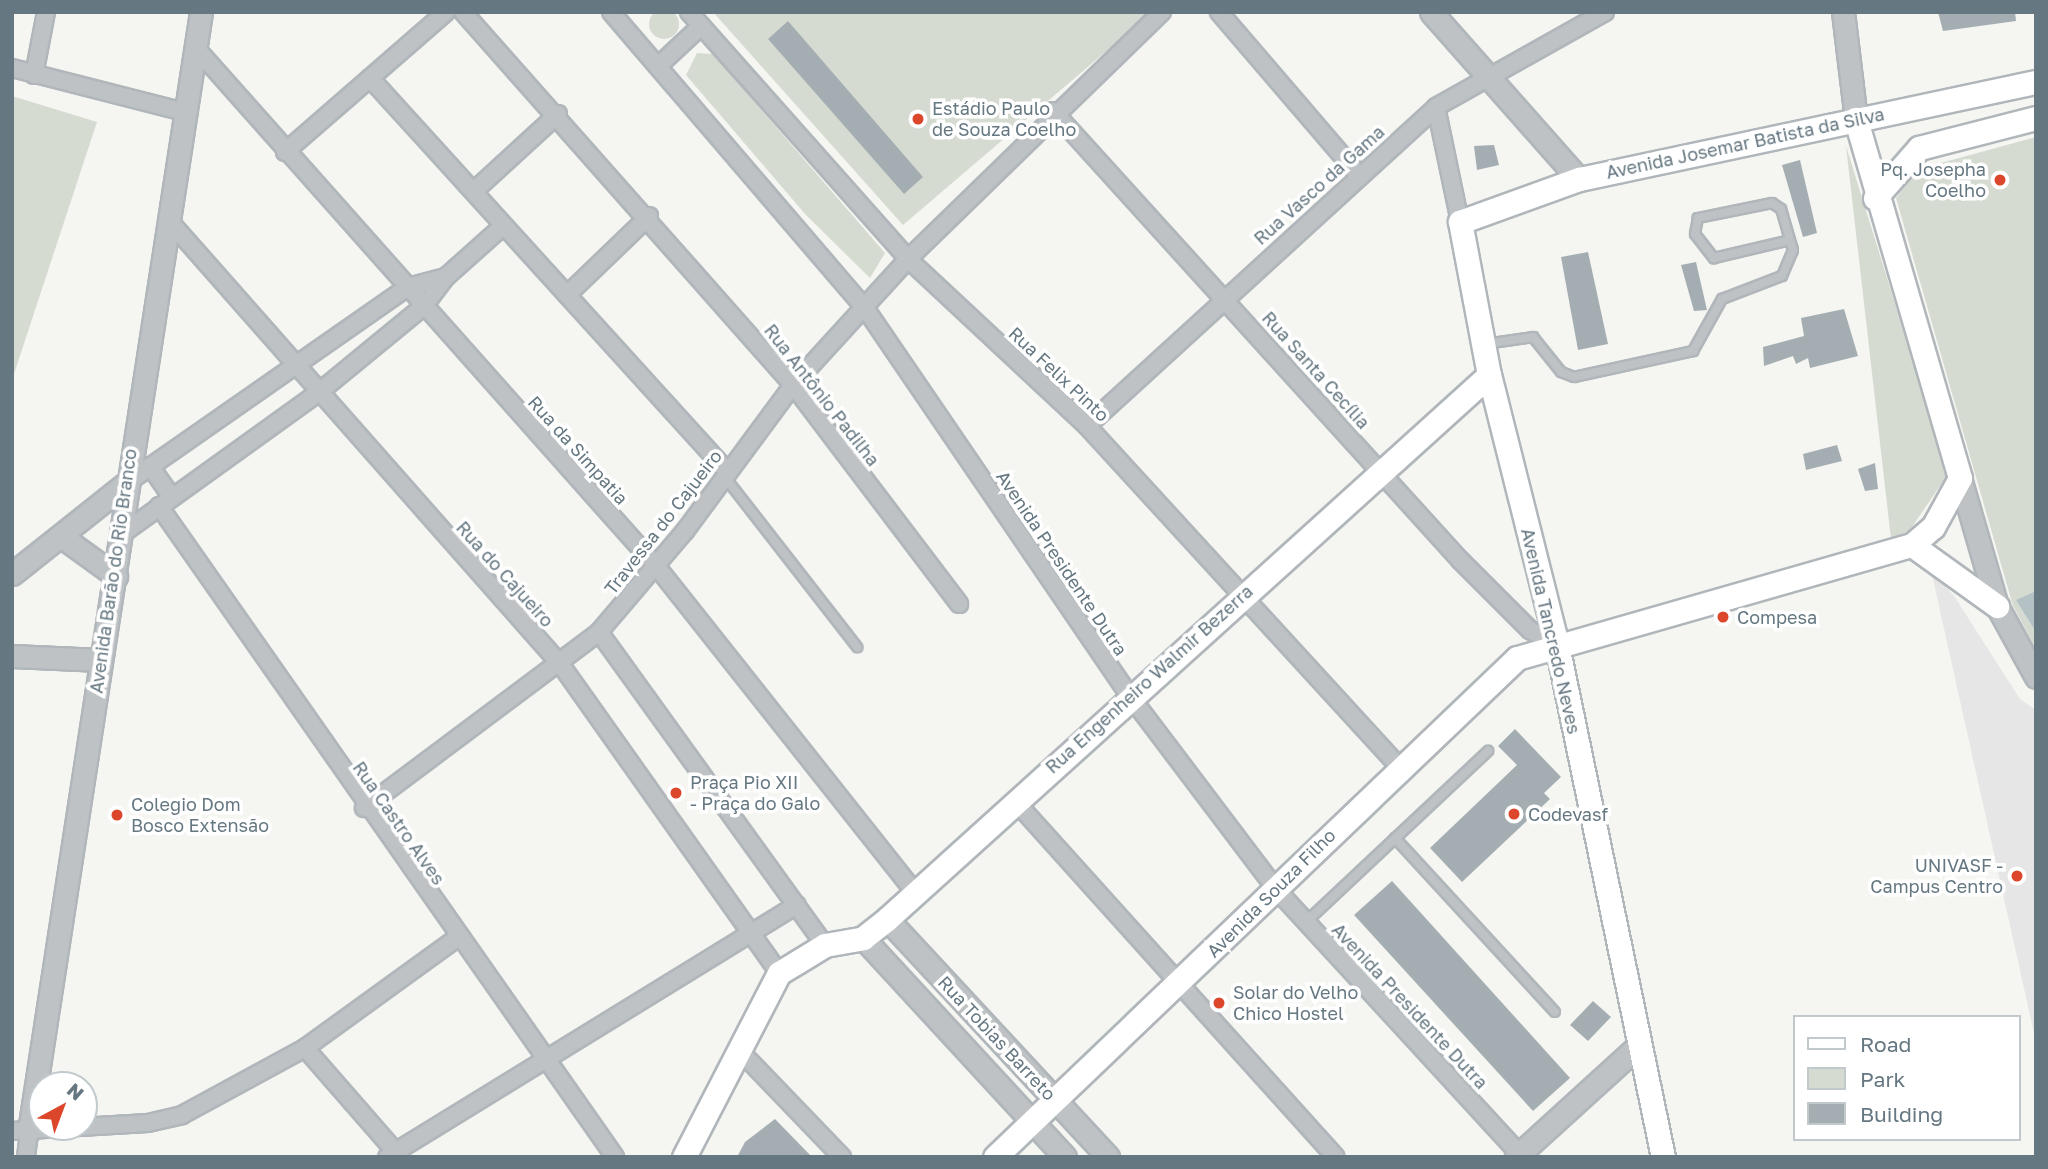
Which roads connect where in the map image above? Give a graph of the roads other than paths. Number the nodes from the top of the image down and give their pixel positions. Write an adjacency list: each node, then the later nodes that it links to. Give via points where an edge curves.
1 (46, 12): 18 (street)
2 (201, 12): 15 (street, Avenida Barão do Rio Branco)
3 (426, 12): 14 (street)
4 (446, 12): 14 (street)
5 (463, 12): 25 (street, Rua Antônio Padilha)
6 (689, 12): 13 (street, Rua Felix Pinto)
7 (1162, 12): 23 (street, Travessa do Cajueiro)
8 (1219, 12): 29 (street)
9 (1431, 12): 19 (street)
10 (1605, 12): 19 (street, Rua Vasco da Gama)
11 (1843, 12): 27 (street)
12 (620, 15): 16 (street, Avenida Presidente Dutra)
13 (701, 26): 16 (street); 38 (street, Rua Felix Pinto)
14 (422, 33): 20 (street)
15 (195, 47): 24 (street, Avenida Barão do Rio Branco); 28 (street, Rua da Simpatia)
16 (658, 66): 44 (street, Avenida Presidente Dutra)
17 (12, 68): 18 (street)
18 (34, 75): 24 (street)
19 (1487, 75): 22 (street, Rua Vasco da Gama); 30 (street)
20 (370, 78): 28 (street); 31 (street)
21 (2036, 82): 27 (main road, Avenida Josemar Batista da Silva)
22 (1436, 107): 29 (street, Rua Vasco da Gama); 34 (street, Avenida Tancredo Neves)
23 (1053, 111): 38 (street, Travessa do Cajueiro); 42 (street, Rua Santa Cecília)
24 (184, 112): 35 (street, Avenida Barão do Rio Branco)
25 (558, 114): 31 (street); 33 (street, Rua Antônio Padilha)
26 (2036, 118): 32 (main road, via 1919,148)
27 (1856, 119): 30 (main road, Avenida Josemar Batista da Silva); 32 (main road)
28 (285, 152): 40 (street, Rua da Simpatia)
29 (1358, 174): 42 (street, Rua Vasco da Gama)
30 (1578, 179): 34 (main road, Avenida Josemar Batista da Silva)
31 (474, 191): 36 (street)
32 (1875, 198): 54 (main road)
33 (649, 216): 41 (street); 48 (street, Rua Antônio Padilha)
34 (1460, 222): 45 (main road, Avenida Tancredo Neves)
35 (172, 224): 46 (street, Rua do Cajueiro); 55 (street, Avenida Barão do Rio Branco)
36 (503, 226): 39 (street); 41 (street)
37 (1790, 240): 37 (lane, via 1714,258 1700,245 1693,227 1704,215 1762,201 1781,209); 45 (lane, via 1788,271 1722,299 1693,351 1574,377 1561,372 1533,337)
38 (908, 259): 44 (street, Travessa do Cajueiro); 50 (street, Rua Felix Pinto)
39 (446, 277): 40 (street); 43 (street)
40 (408, 287): 43 (street, Rua da Simpatia); 46 (street)
41 (567, 295): 53 (street)
42 (1224, 296): 50 (street, Rua Vasco da Gama); 52 (street, Rua Santa Cecília)
43 (424, 306): 49 (street); 60 (street, Rua da Simpatia)
44 (864, 308): 48 (street, Travessa do Cajueiro); 73 (street, Avenida Presidente Dutra)
45 (1483, 344): 47 (main road, Avenida Tancredo Neves)
46 (295, 367): 49 (street, Rua do Cajueiro); 51 (street)
47 (1489, 374): 52 (main road, Rua Engenheiro Walmir Bezerra); 67 (main road, Avenida Tancredo Neves)
48 (793, 385): 53 (street, Travessa do Cajueiro); 64 (street, Rua Antônio Padilha)
49 (318, 393): 56 (street); 71 (street, Rua do Cajueiro)
50 (1087, 426): 63 (street, Rua Felix Pinto)
51 (150, 466): 55 (street); 56 (street, Rua Castro Alves)
52 (1381, 470): 63 (main road, Rua Engenheiro Walmir Bezerra); 67 (street, Rua Santa Cecília, via 1486,587 1531,630)
53 (726, 473): 60 (street, Travessa do Cajueiro); 68 (lane)
54 (1960, 478): 59 (main road, via 1933,527); 65 (street)
55 (124, 485): 57 (street, Avenida Barão do Rio Branco); 58 (street)
56 (165, 502): 57 (street); 77 (street, Rua Castro Alves)
57 (120, 536): 62 (street, Avenida Barão do Rio Branco)
58 (62, 537): 61 (street); 62 (street)
59 (1912, 545): 65 (main road); 67 (main road, Avenida Souza Filho)
60 (657, 567): 66 (street, Travessa do Cajueiro); 80 (street, Rua da Simpatia)
61 (12, 574)
62 (116, 576): 70 (street, Avenida Barão do Rio Branco)
63 (1243, 593): 73 (main road, Rua Engenheiro Walmir Bezerra); 75 (street, Rua Felix Pinto)
64 (959, 604)
65 (1997, 606): 72 (street)
66 (599, 632): 71 (street, Travessa do Cajueiro); 81 (street)
67 (1557, 645): 75 (main road, Avenida Souza Filho, via 1517,658); 91 (main road, Avenida Tancredo Neves)
68 (857, 647)
69 (12, 656): 70 (street)
70 (101, 660): 97 (street, Avenida Barão do Rio Branco)
71 (561, 665): 77 (street, Travessa do Cajueiro); 84 (street, Rua do Cajueiro)
72 (2036, 677)
73 (1130, 696): 76 (main road, Rua Engenheiro Walmir Bezerra); 79 (street, Avenida Presidente Dutra)
74 (1488, 751): 78 (lane)
75 (1400, 767): 79 (main road, Avenida Souza Filho)
76 (1015, 801): 80 (main road, Rua Engenheiro Walmir Bezerra); 89 (street)
77 (365, 808): 85 (street, Rua Castro Alves)
78 (1395, 838): 83 (lane); 90 (lane)
79 (1275, 888): 83 (street, Avenida Presidente Dutra); 89 (main road, Avenida Souza Filho)
80 (915, 893): 82 (main road, Rua Engenheiro Walmir Bezerra)
81 (797, 905): 84 (street); 87 (street)
82 (887, 919): 86 (main road, Rua Engenheiro Walmir Bezerra); 95 (street, Rua Tobias Barreto)
83 (1306, 922): 99 (street, Avenida Presidente Dutra)
84 (751, 933): 88 (street, Rua do Cajueiro); 94 (street)
85 (457, 938): 92 (street); 94 (street, Rua Castro Alves)
86 (863, 938): 87 (main road, Rua Engenheiro Walmir Bezerra); 96 (street, Rua Tobias Barreto)
87 (825, 944): 88 (main road, Rua Engenheiro Walmir Bezerra)
88 (779, 974): 93 (main road)
89 (1177, 986): 95 (main road, Avenida Souza Filho); 107 (street)
90 (1555, 1012)
91 (1638, 1046): 99 (street); 108 (main road, Avenida Tancredo Neves)
92 (305, 1048): 97 (street, via 182,1115); 98 (street)
93 (740, 1051): 102 (main road); 103 (street)
94 (542, 1061): 98 (street); 101 (street, Rua Castro Alves)
95 (1054, 1101): 96 (main road, Avenida Souza Filho); 106 (street, Rua Tobias Barreto)
96 (1033, 1121): 104 (main road, Avenida Souza Filho); 105 (street, Rua Tobias Barreto)
97 (21, 1131): 100 (street)
98 (394, 1155)
99 (1519, 1156)
100 (26, 1157)
101 (615, 1157)
102 (684, 1157)
103 (842, 1157)
104 (995, 1157)
105 (1065, 1157)
106 (1108, 1157)
107 (1336, 1157)
108 (1663, 1157)

